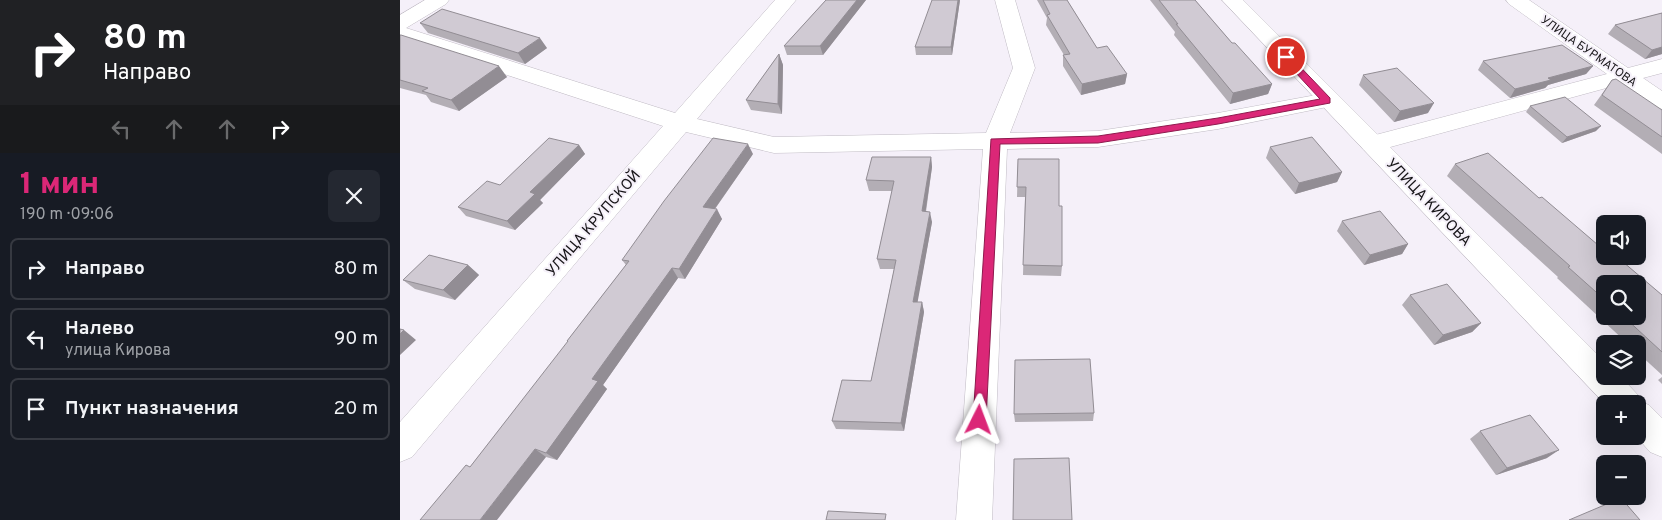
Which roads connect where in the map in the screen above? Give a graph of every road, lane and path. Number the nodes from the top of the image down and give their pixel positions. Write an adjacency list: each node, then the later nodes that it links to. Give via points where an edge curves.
1 (439, 0): 6 (street)
2 (786, 0): 12 (street, УЛИЦА КРУПСКОЙ)
3 (1005, 0): 13 (street, via 1024,68)
4 (1232, 0): 10 (street, УЛИЦА КИРОВА)
5 (1516, 0): 9 (street, УЛИЦА БУРМАТОВА)
6 (400, 24)
7 (400, 33): 12 (street)
8 (1662, 66): 9 (street)
9 (1624, 77): 11 (street, УЛИЦА БУРМАТОВА); 14 (street)
10 (1327, 100): 13 (street, via 1098,139); 14 (street, УЛИЦА КИРОВА)
11 (1662, 102)
12 (679, 123): 13 (street, via 774,145); 18 (street, УЛИЦА КРУПСКОЙ)
13 (995, 141): 19 (street)
14 (1372, 144): 15 (street, УЛИЦА КИРОВА)
15 (1617, 395)
16 (1646, 424): 17 (street)
17 (1662, 441)
18 (400, 446)
19 (974, 520)

